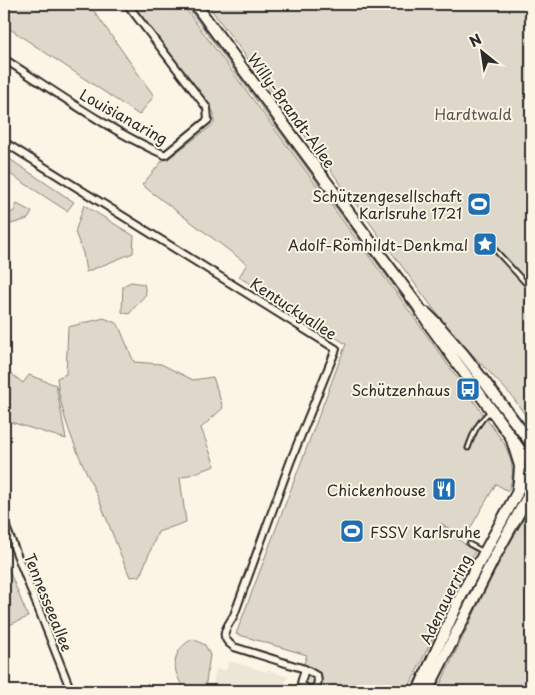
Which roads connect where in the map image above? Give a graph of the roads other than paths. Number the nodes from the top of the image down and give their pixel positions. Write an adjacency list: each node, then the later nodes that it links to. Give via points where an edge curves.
1 (127, 4): 3 (street, Louisianaring, via 207,108 208,120 165,155 100,120)
2 (195, 4): 7 (main road, Willy-Brandt-Allee)
3 (4, 59)
4 (4, 143): 20 (street, Kentuckyallee, via 336,349 224,634 234,647)
5 (486, 240): 6 (lane)
6 (531, 289)
7 (418, 306): 8 (main road, Willy-Brandt-Allee); 9 (main road, Willy-Brandt-Allee, via 455,344)
8 (492, 410): 11 (main road, Willy-Brandt-Allee); 13 (lane, via 474,431)
9 (520, 428): 10 (main road); 12 (main road, Willy-Brandt-Allee)
10 (531, 433)
11 (511, 437): 14 (main road, Willy-Brandt-Allee); 16 (main road, via 520,464)
12 (531, 443)
13 (468, 448)
14 (531, 466): 16 (main road, Adenauerring)
15 (531, 491): 23 (main road, Adenauerring)
16 (516, 493): 19 (main road, Adenauerring)
17 (4, 522): 21 (street, Tennesseeallee)
18 (469, 544): 19 (lane)
19 (484, 552): 22 (main road, Adenauerring)
20 (305, 669)
21 (71, 691)
22 (418, 691)
23 (428, 691)

